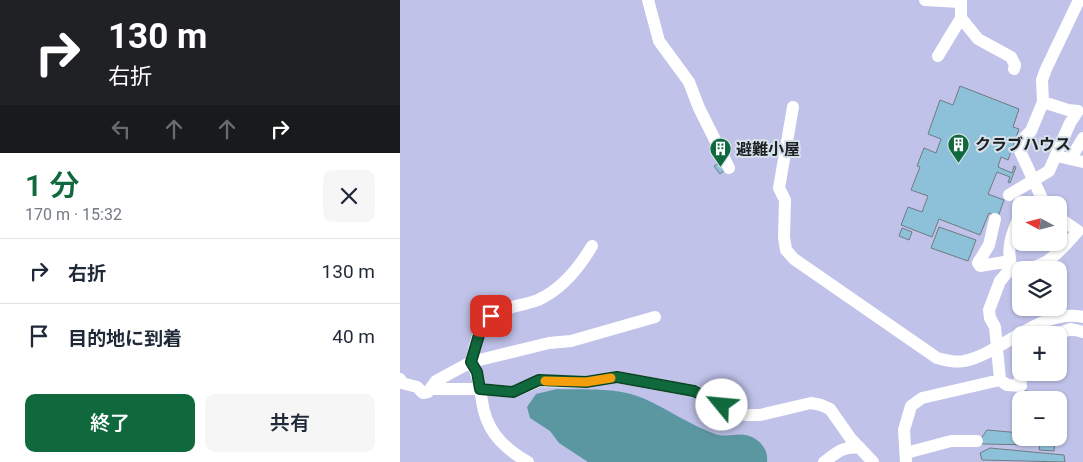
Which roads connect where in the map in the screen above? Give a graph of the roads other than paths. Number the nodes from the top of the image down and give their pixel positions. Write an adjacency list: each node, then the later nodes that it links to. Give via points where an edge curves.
1 (648, 0): 13 (street, via 659,41 689,82)
2 (925, 0): 4 (street)
3 (1079, 0): 8 (street, via 1042,80)
4 (960, 1): 5 (street)
5 (961, 18): 6 (street); 7 (street, via 978,39 1010,57)
6 (938, 56)
7 (1014, 69)
8 (1043, 102): 11 (street, via 1078,111); 14 (street, via 1030,131 1022,140 1020,150)
9 (793, 107): 29 (street, via 778,188 786,200 786,250 794,259 937,358 950,361 972,359)
10 (1083, 138): 12 (street)
11 (1057, 156): 12 (street); 14 (street, via 1049,171)
12 (1077, 160)
13 (730, 168)
14 (1035, 180): 15 (street); 16 (street)
15 (1009, 195)
16 (1038, 196)
17 (995, 219): 23 (street, via 990,245 978,263 980,266)
18 (1068, 224): 20 (street, via 1078,231)
19 (1012, 234): 23 (street)
20 (1068, 242)
21 (592, 246): 30 (street, via 580,267 556,289 539,300 491,316 481,328)
22 (1060, 251): 23 (street, via 1036,268 1023,270)
23 (1011, 264): 32 (street, via 991,302 990,318 994,327)
24 (655, 317): 30 (street, via 571,341 549,343)
25 (1083, 317): 26 (street, via 1066,316)
26 (1042, 326)
27 (1067, 330): 28 (street)
28 (1083, 332)
29 (1012, 340)
30 (471, 362): 34 (street); 35 (street, via 477,372)
31 (400, 379): 34 (street, via 423,393)
32 (1000, 380): 33 (street, via 1007,385 1021,386); 38 (street, via 922,398 911,406 905,420)
33 (1020, 381)
34 (432, 386): 35 (street)
35 (480, 389): 37 (street, via 513,392 539,380 586,382 617,377 694,391 733,412 746,415 821,404 830,410); 39 (street, via 484,412 494,433 505,446)
36 (977, 441): 38 (street, via 951,441)
37 (860, 448): 40 (street, via 846,447); 41 (street)
38 (906, 458)
39 (528, 462)
40 (824, 462)
41 (873, 462)

